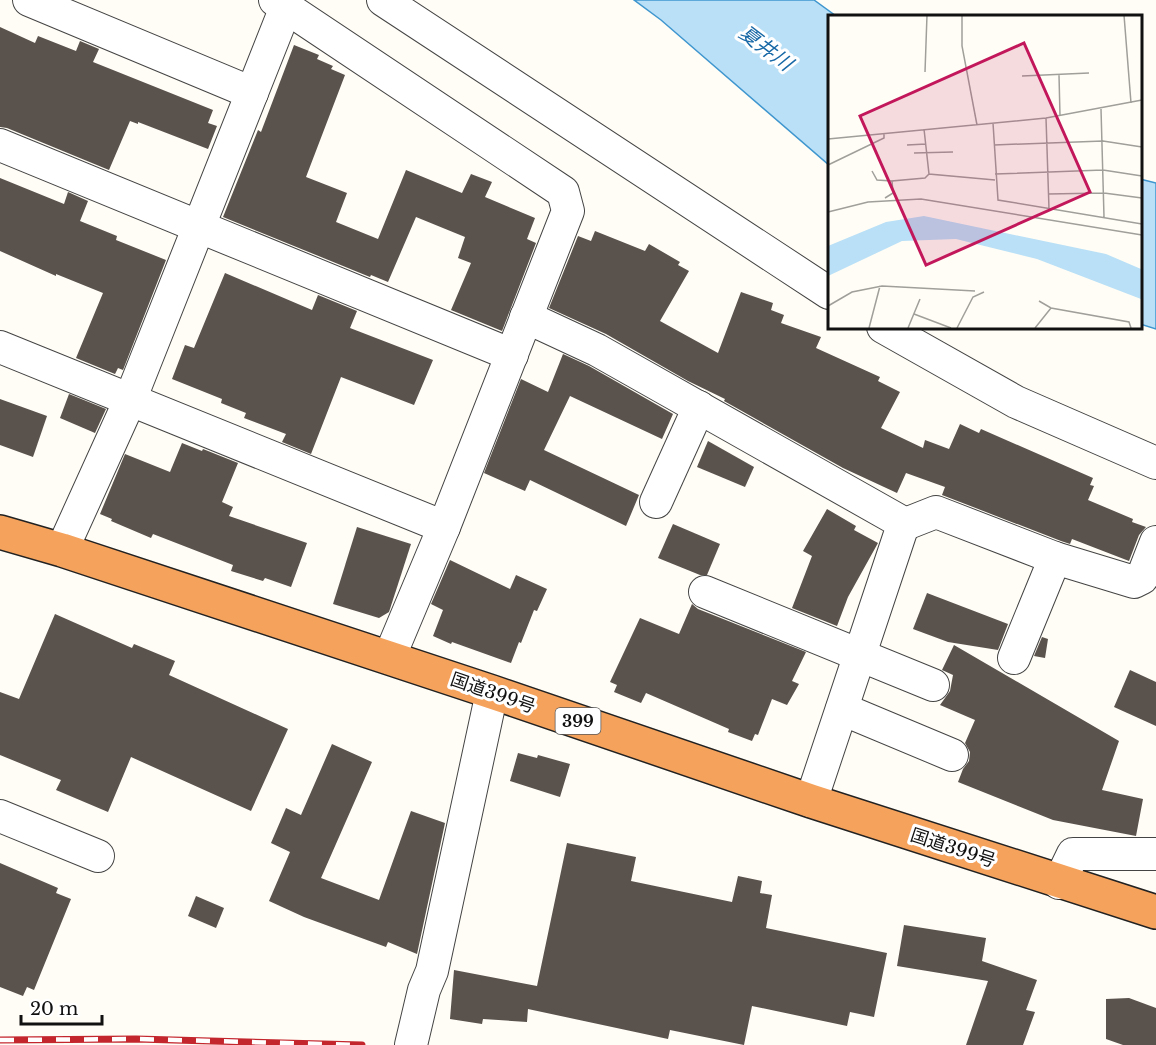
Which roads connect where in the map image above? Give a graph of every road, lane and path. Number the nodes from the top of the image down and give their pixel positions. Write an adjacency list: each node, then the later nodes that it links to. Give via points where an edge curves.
1 (29, 0): 4 (street)
2 (383, 0): 7 (street)
3 (281, 4): 4 (street); 8 (street, via 563,192 568,211)
4 (252, 93): 6 (street)
5 (0, 145): 6 (street)
6 (200, 226): 11 (street); 12 (street)
7 (828, 292)
8 (526, 317): 11 (street); 13 (street, via 597,350)
9 (885, 328): 14 (street, via 1016,402)
10 (0, 347): 12 (street)
11 (512, 355): 17 (street)
12 (130, 400): 17 (street); 20 (street)
13 (699, 407): 15 (street); 16 (street)
14 (1156, 463)
15 (656, 502)
16 (903, 525): 21 (street, via 936,512); 24 (street)
17 (444, 527): 25 (street)
18 (0, 532): 20 (highway, 国道399号 / 399)
19 (1156, 542): 22 (street, via 1142,578)
20 (62, 550): 25 (highway, 国道399号 / 399)
21 (1055, 558): 22 (street); 26 (street)
22 (1145, 588)
23 (705, 592): 24 (street)
24 (859, 654): 27 (street); 29 (street)
25 (389, 658): 28 (highway, 国道399号 / 399)
26 (1014, 658)
27 (933, 685)
28 (492, 692): 31 (highway, 国道399号 / 399); 37 (street, via 432,971)
29 (842, 709): 30 (street); 31 (street)
30 (952, 755)
31 (811, 801): 35 (highway, 国道399号 / 399)
32 (0, 816): 34 (street)
33 (1156, 854): 35 (street, via 1072,854)
34 (98, 856)
35 (1059, 883): 36 (highway, 国道399号 / 399)
36 (1156, 912)
37 (411, 1045)

